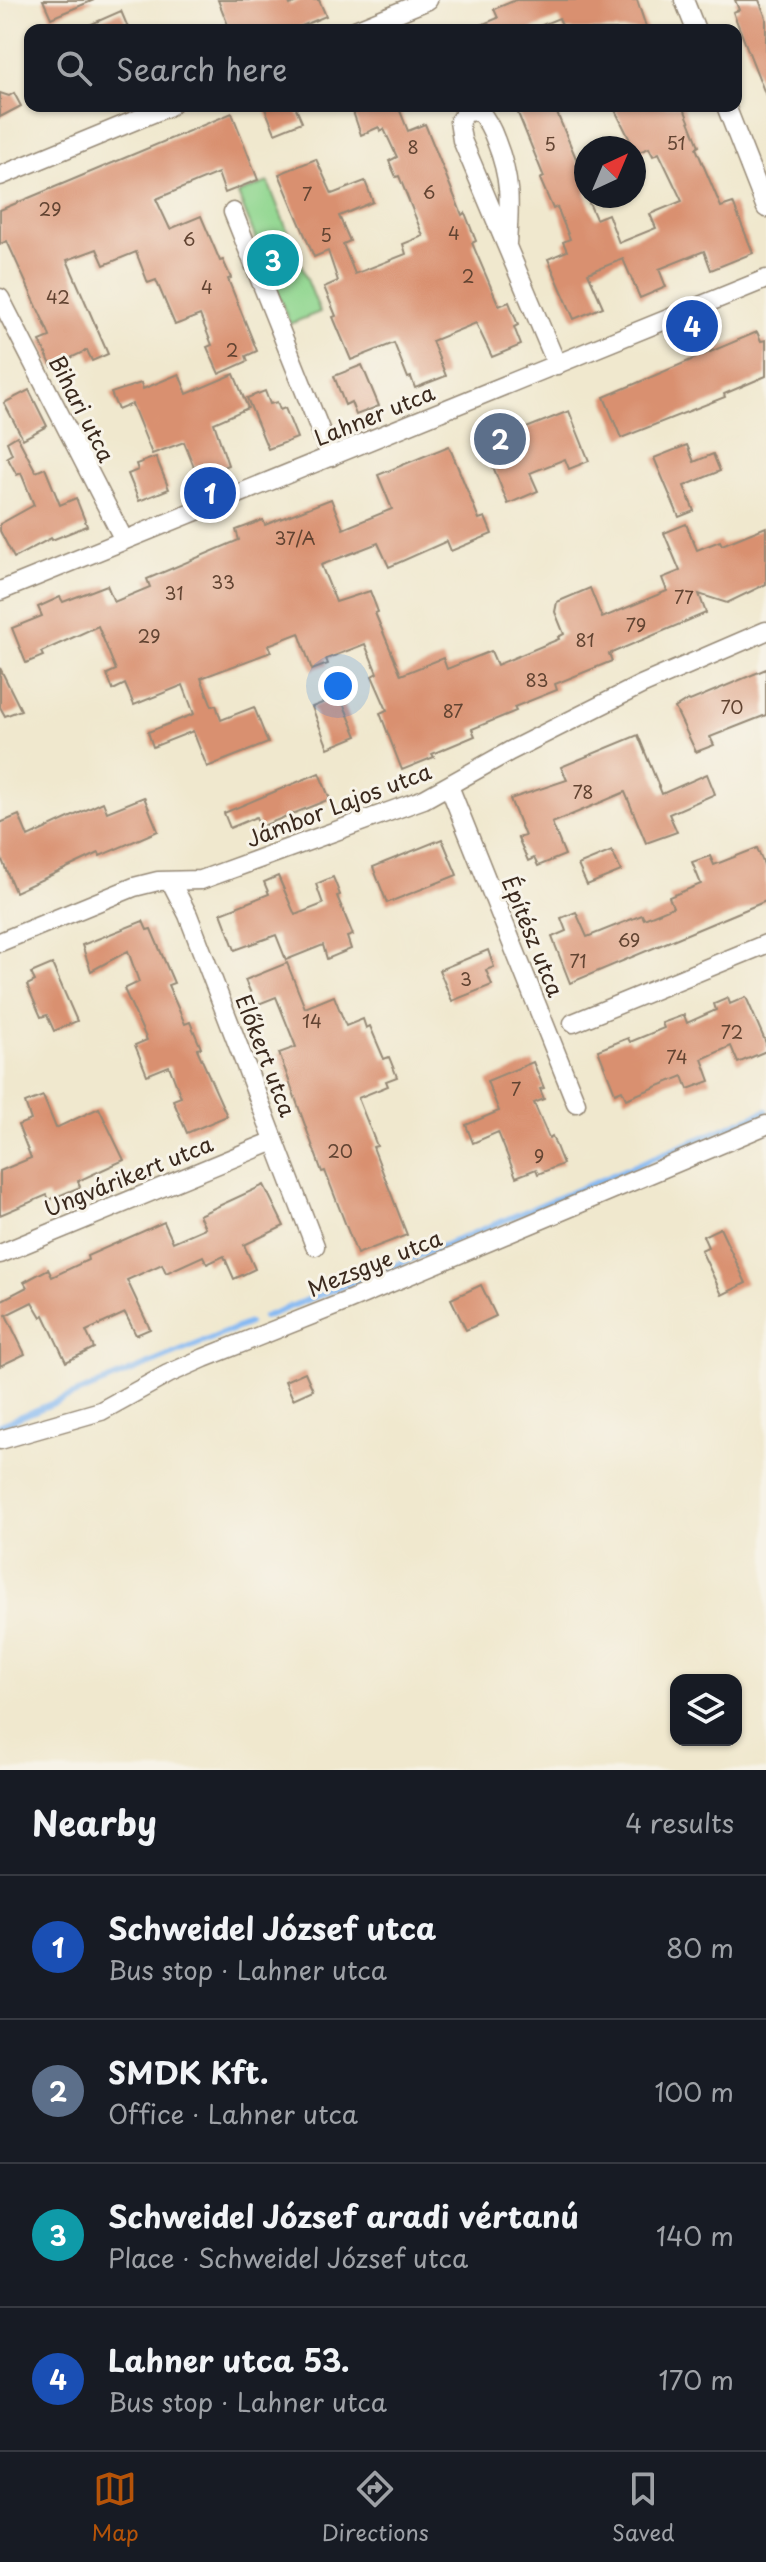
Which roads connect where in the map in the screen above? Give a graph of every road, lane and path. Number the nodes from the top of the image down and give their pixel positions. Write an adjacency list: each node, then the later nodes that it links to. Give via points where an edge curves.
1 (428, 0): 3 (street)
2 (684, 0): 4 (street)
3 (370, 24)
4 (694, 24)
5 (155, 112): 9 (street)
6 (467, 112): 12 (street, via 459,121 460,135)
7 (480, 112): 12 (street, via 506,169)
8 (728, 112): 10 (street)
9 (0, 176)
10 (766, 208)
11 (233, 212): 16 (street)
12 (507, 243): 15 (street)
13 (766, 279): 15 (street, Lahner utca)
14 (0, 298): 17 (street, Bihari utca)
15 (557, 365): 16 (street, Lahner utca)
16 (331, 457): 17 (street, Lahner utca)
17 (124, 540): 18 (street, Lahner utca)
18 (0, 591)
19 (766, 631): 20 (street, Jámbor Lajos utca, via 641,685)
20 (449, 786): 21 (street, Jámbor Lajos utca, via 247,865 201,880); 25 (street, Építész utca)
21 (171, 882): 22 (street, Jámbor Lajos utca, via 134,887); 27 (street, Előkert utca)
22 (0, 942)
23 (766, 944): 24 (street)
24 (573, 1023)
25 (576, 1103)
26 (766, 1125): 30 (street, Mezsgye utca, via 204,1358 101,1411)
27 (274, 1141): 28 (street, Előkert utca); 29 (street, Ungvárikert utca)
28 (315, 1246)
29 (0, 1254)
30 (0, 1440)

